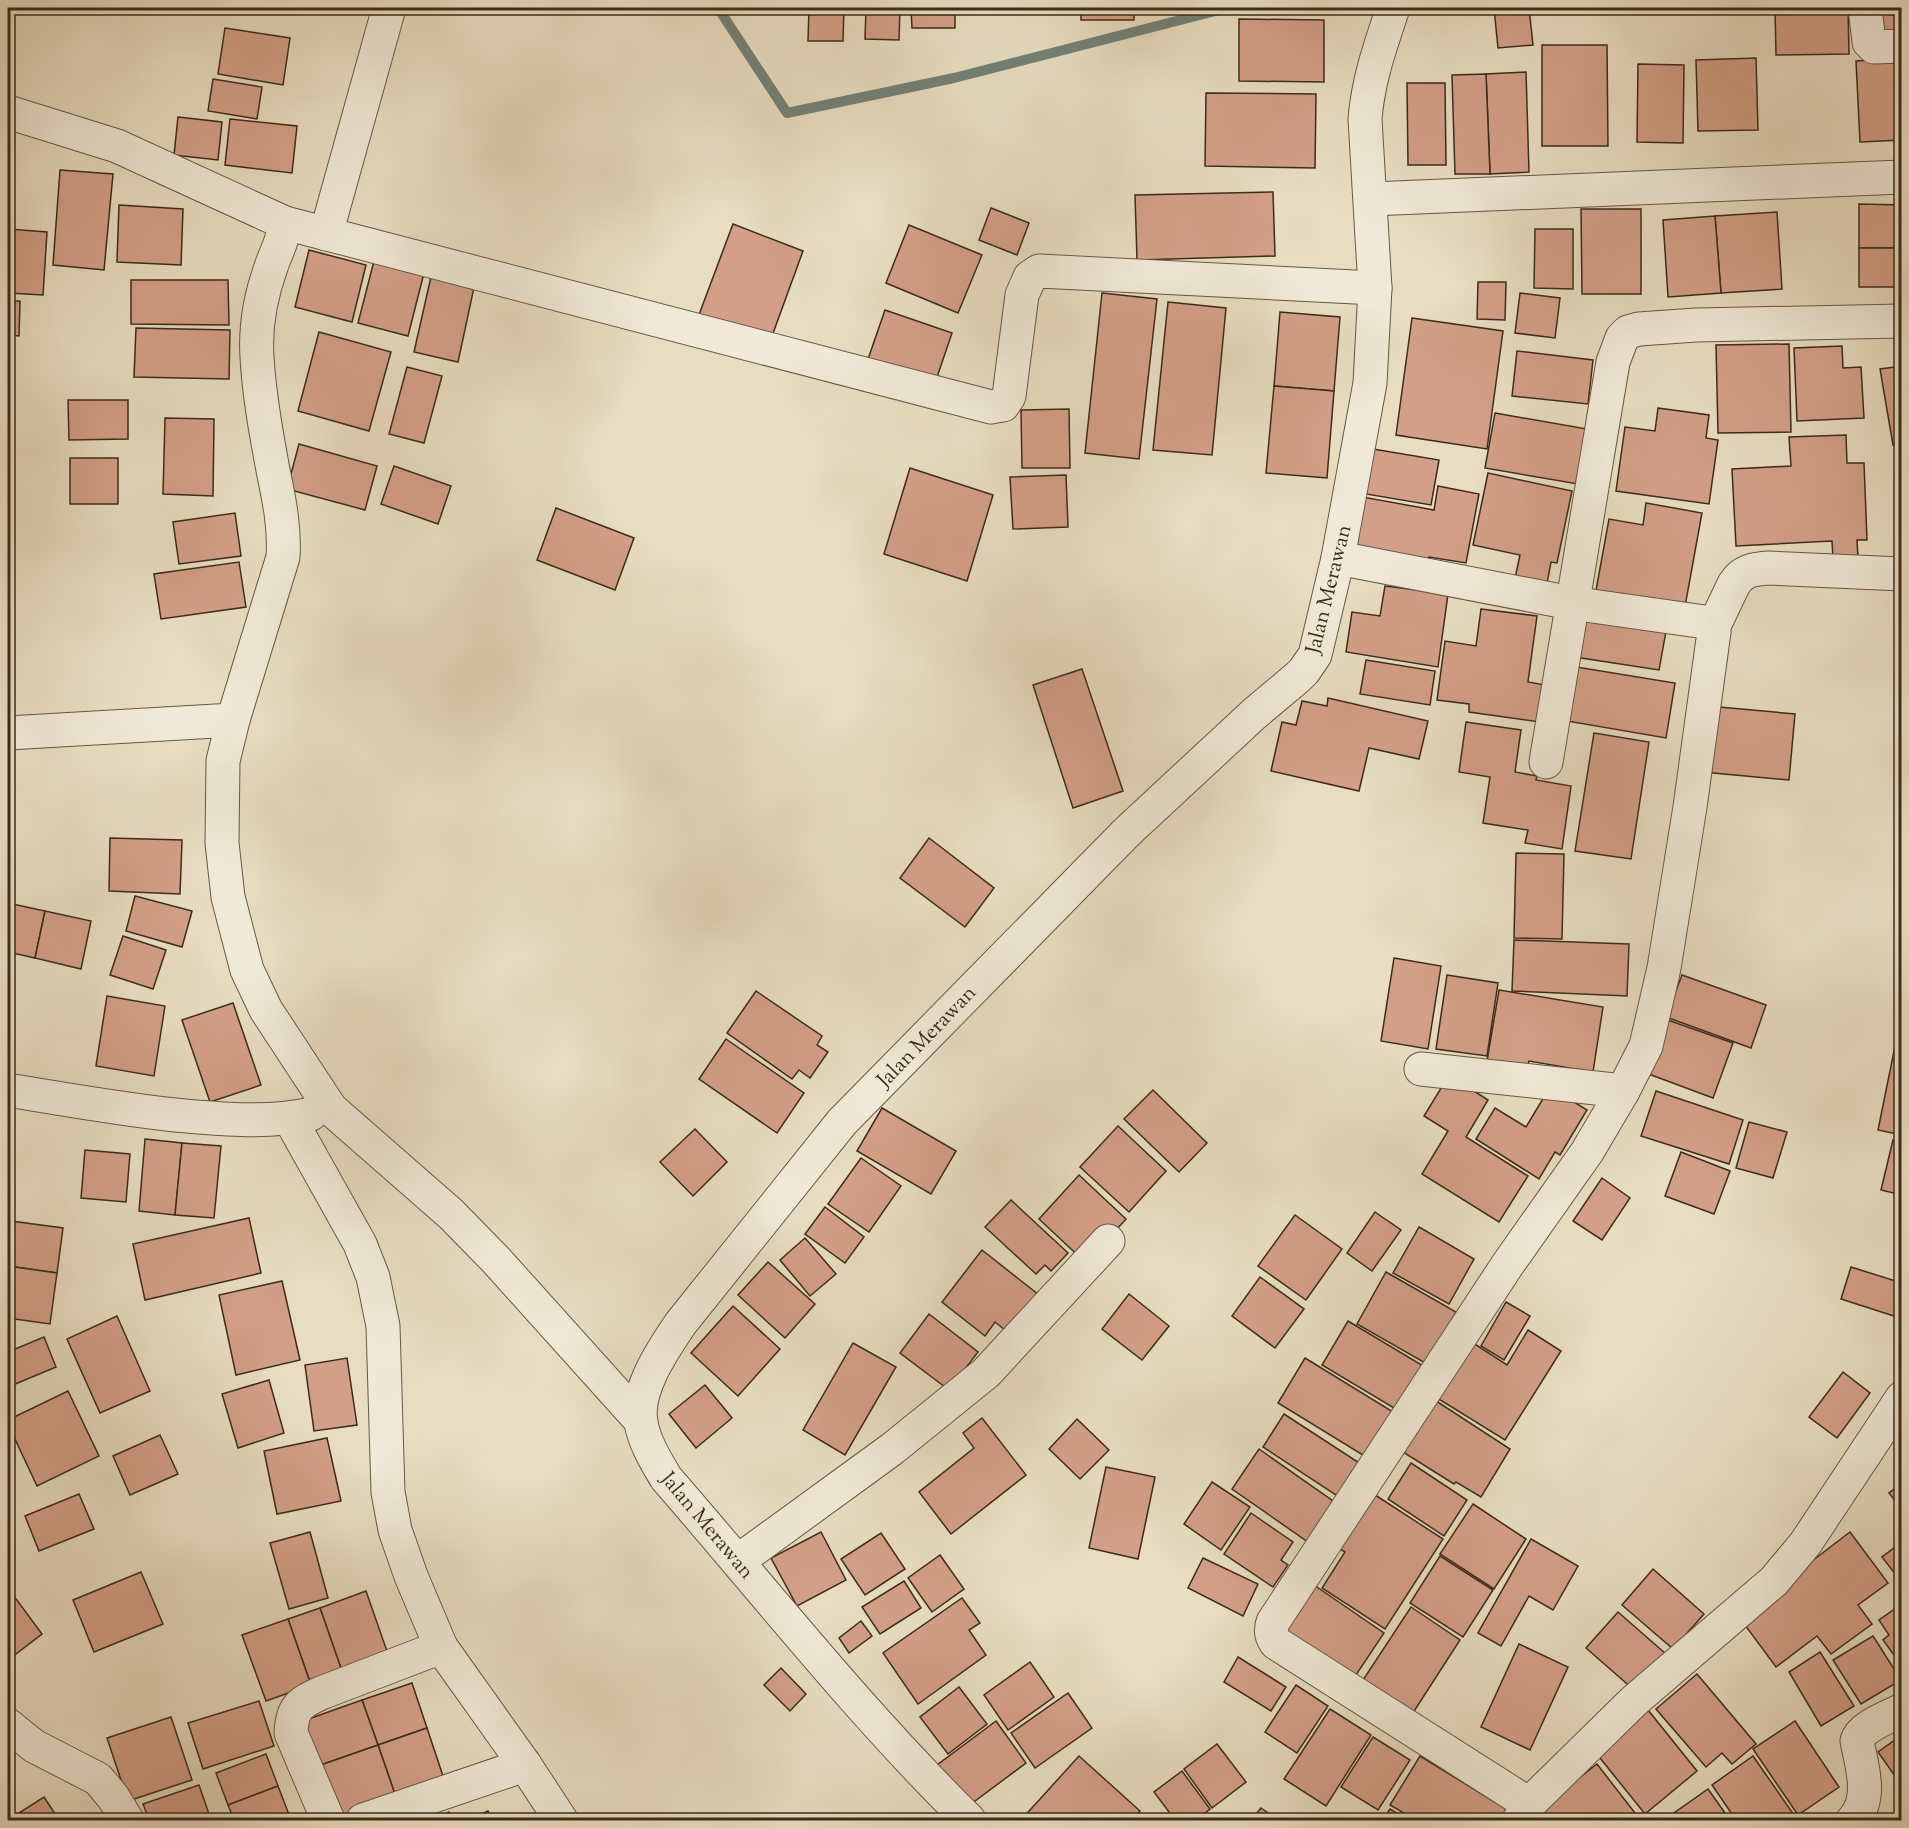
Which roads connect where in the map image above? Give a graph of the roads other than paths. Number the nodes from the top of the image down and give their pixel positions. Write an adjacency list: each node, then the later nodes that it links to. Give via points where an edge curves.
1 (389, 8): 9 (street)
2 (1393, 8): 7 (street, Jalan Merawan, via 1367,98)
3 (1865, 8): 4 (street, via 1869,42 1880,47)
4 (1902, 46)
5 (8, 112): 8 (street, via 117,146)
6 (1902, 177): 7 (street)
7 (1371, 200): 10 (street, Jalan Merawan)
8 (285, 223): 9 (street); 16 (street, via 265,284 257,355 282,518 283,557)
9 (326, 234): 10 (street, via 991,407 1003,405 1008,396 1022,295 1030,277 1039,271)
10 (1375, 288): 12 (street, Jalan Merawan, via 1370,383)
11 (1902, 321): 14 (street, via 1696,325 1628,332 1617,347 1613,362)
12 (1338, 558): 14 (street); 26 (street, Jalan Merawan, via 1315,655 1304,671 1127,832 842,1122 657,1358 647,1381)
13 (1902, 574): 15 (street, via 1768,568 1749,571 1738,577)
14 (1571, 603): 15 (street, via 1706,622); 18 (street)
15 (1713, 628): 21 (street, via 1715,638 1690,807 1660,986 1646,1046)
16 (233, 720): 17 (street); 22 (street, via 223,761 222,843 238,939 247,970 266,1010)
17 (8, 733)
18 (1546, 762)
19 (1421, 1069): 21 (street)
20 (8, 1090): 23 (street, via 129,1110 220,1119)
21 (1623, 1091): 32 (street, via 1587,1152 1508,1264 1271,1628 1276,1643)
22 (331, 1109): 23 (street); 26 (street, via 496,1260)
23 (290, 1119): 28 (street, via 360,1244 373,1277 383,1326 388,1492 395,1530)
24 (1108, 1241): 27 (street, via 986,1373 892,1449)
25 (1902, 1398): 32 (street, via 1805,1544 1774,1581 1634,1701)
26 (640, 1420): 27 (street, Jalan Merawan, via 666,1478)
27 (738, 1561): 37 (street, Jalan Merawan, via 843,1685)
28 (441, 1647): 31 (street); 34 (street, via 321,1693 297,1707 291,1733)
29 (1902, 1710): 38 (street, via 1858,1736 1865,1791 1860,1813)
30 (8, 1725): 33 (street, via 34,1746 98,1779)
31 (525, 1765): 35 (street); 36 (street)
32 (1524, 1812)
33 (127, 1821)
34 (328, 1821)
35 (363, 1821)
36 (561, 1821)
37 (969, 1821)
38 (1853, 1821)

